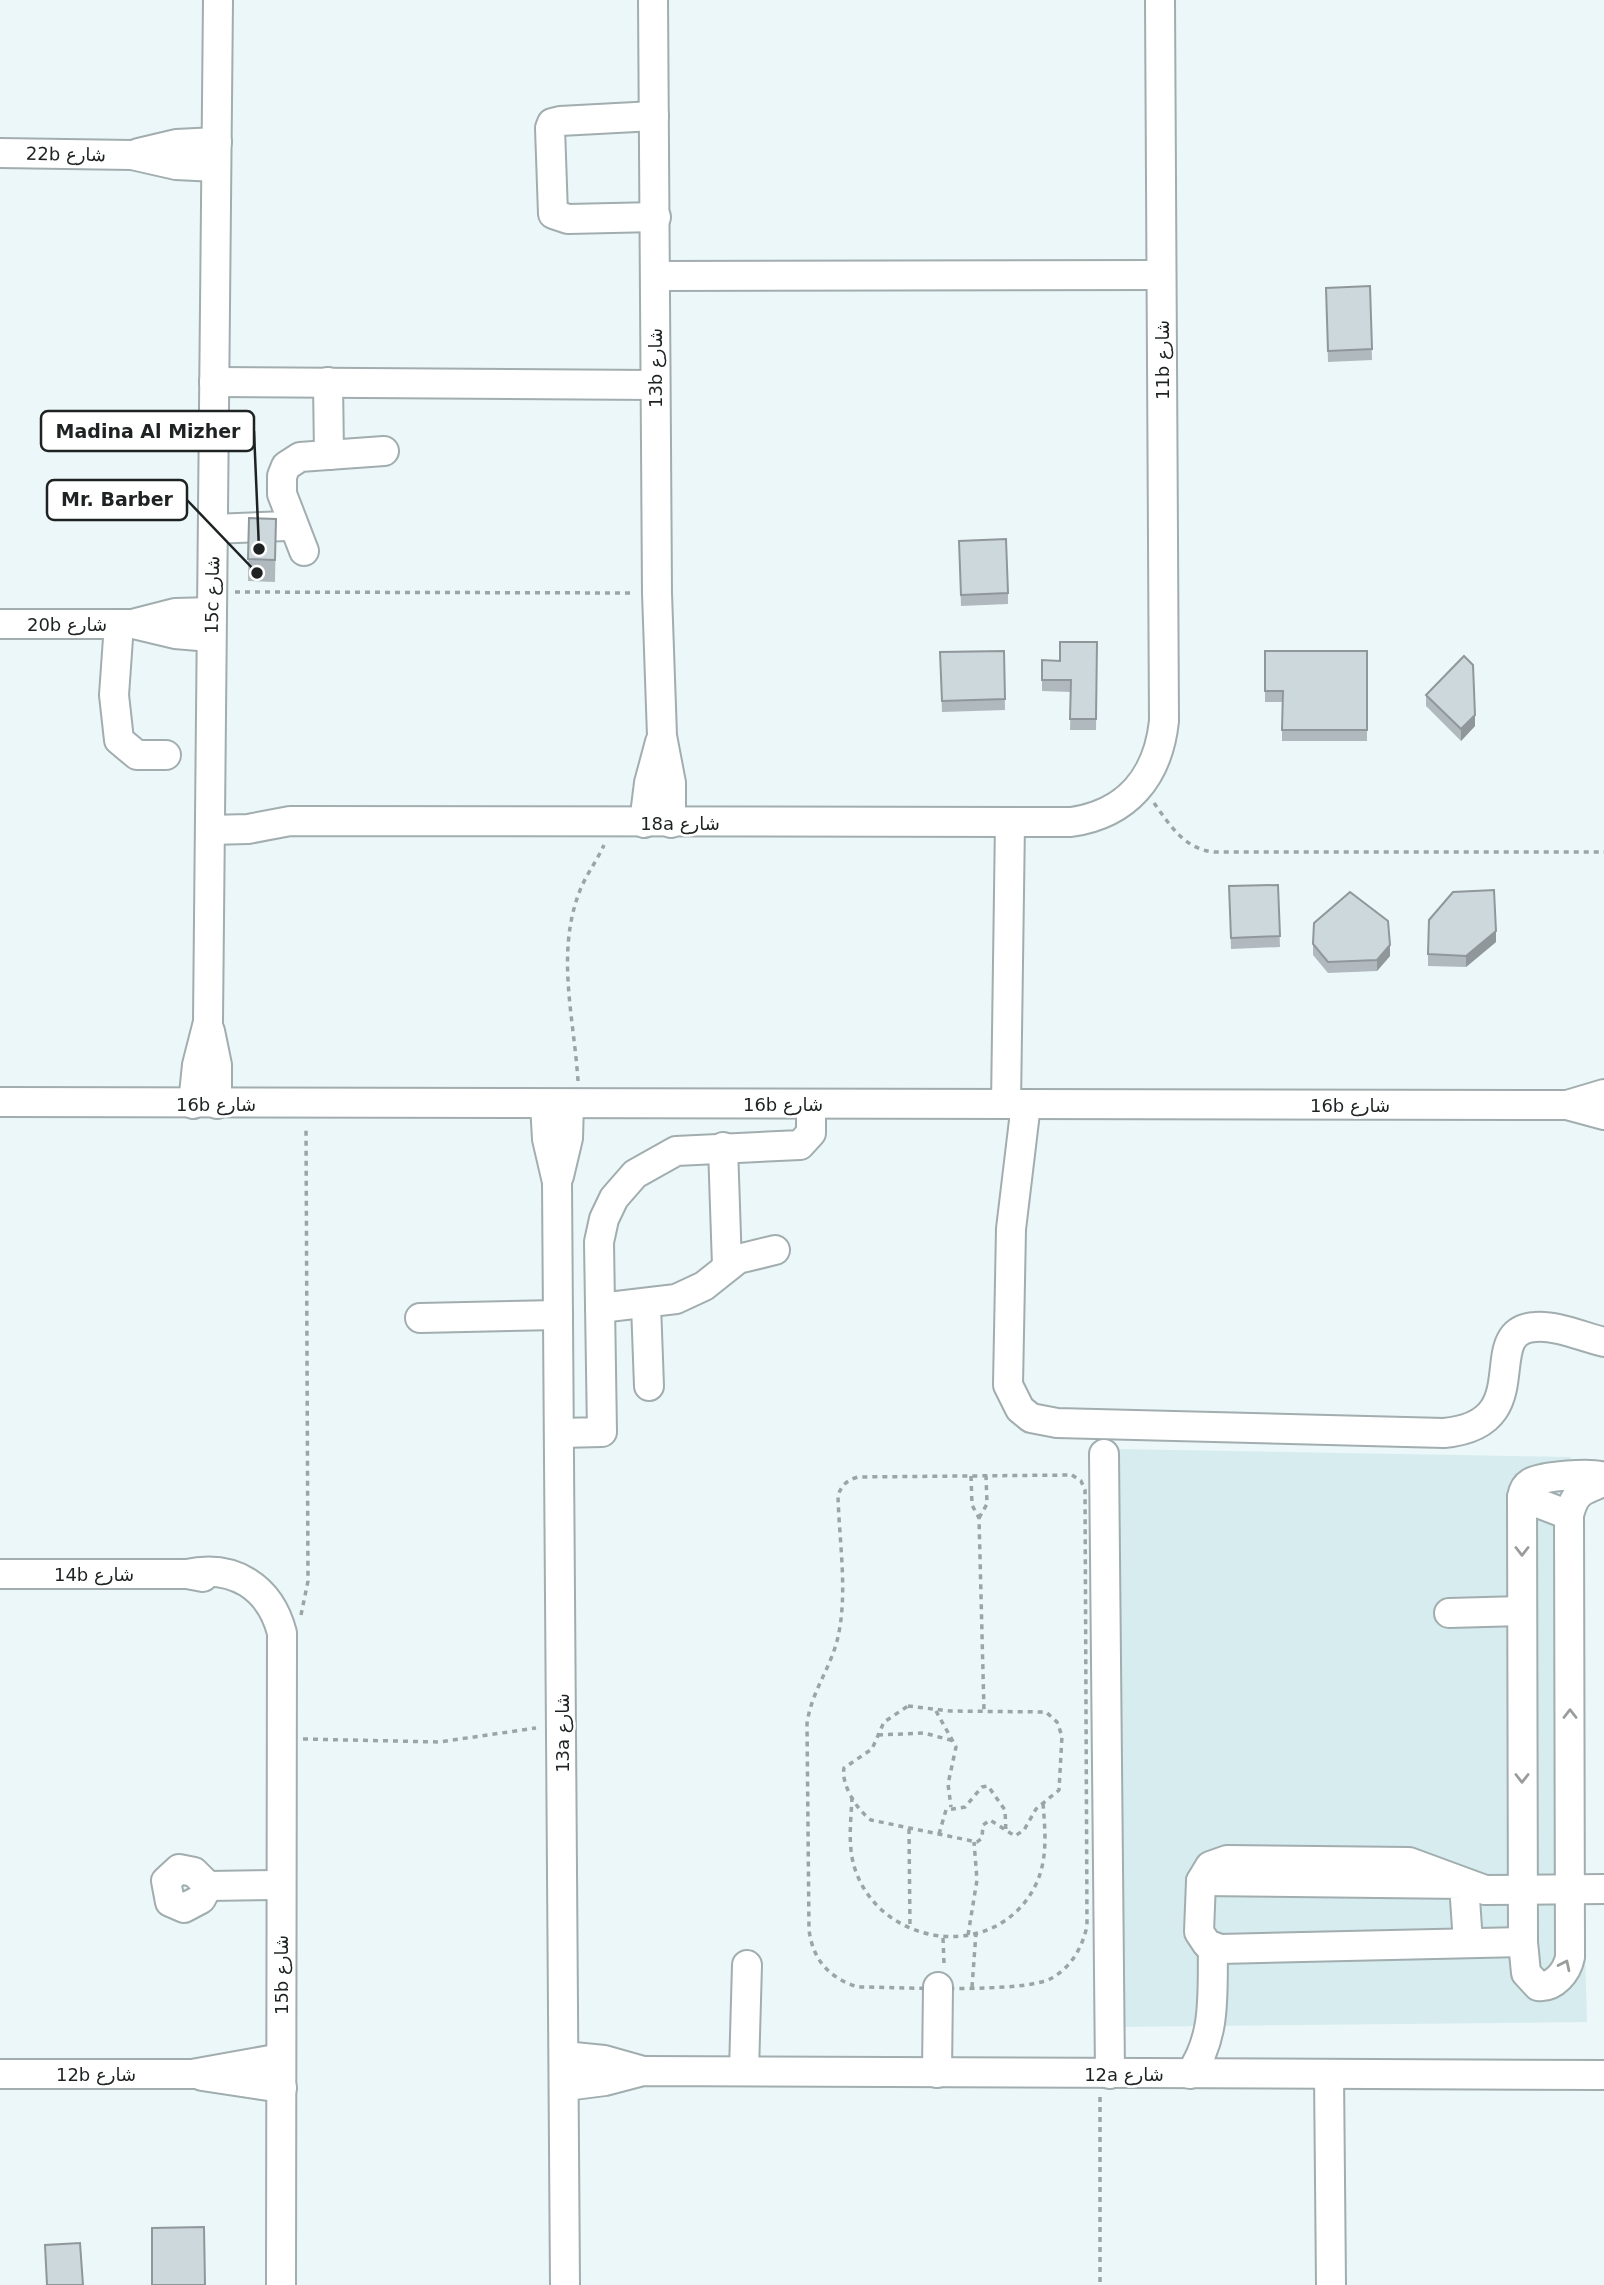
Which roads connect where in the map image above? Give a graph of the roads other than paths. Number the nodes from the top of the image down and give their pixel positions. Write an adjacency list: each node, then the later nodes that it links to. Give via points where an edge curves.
1 (218, 0): 6 (street, 15c شارع)
2 (653, 0): 4 (street, 13b شارع)
3 (1160, 0): 8 (street, 11b شارع)
4 (654, 116): 7 (street, 13b شارع); 7 (street, via 560,121 550,128 554,214 568,219)
5 (0, 153): 6 (street, 22b شارع, via 132,155 176,164)
6 (216, 154): 10 (street, 15c شارع)
7 (656, 217): 9 (street, 13b شارع)
8 (1161, 275): 9 (street); 20 (street, 11b شارع, via 1164,721 1169,737 1167,771)
9 (656, 276): 12 (street, 13b شارع)
10 (214, 382): 11 (street); 15 (street, 15c شارع)
11 (328, 382): 12 (street); 14 (street)
12 (654, 385): 23 (street, 13b شارع, via 662,736 649,783)
13 (384, 451): 14 (street)
14 (329, 455): 15 (street, via 295,459 284,471 282,494 299,538)
15 (213, 529): 16 (street, 15c شارع)
16 (212, 614): 18 (street, 20b شارع, via 174,634); 21 (street, 15c شارع)
17 (0, 624): 18 (street, 20b شارع)
18 (126, 624): 19 (street, via 114,695 119,740 137,755)
19 (166, 755)
20 (1146, 795): 22 (street, 18a شارع, via 1108,813 1071,822)
21 (210, 820): 23 (street, 18a شارع, via 249,812 290,821); 26 (street, 15c شارع, via 208,1021 197,1065)
22 (1010, 822): 23 (street, 18a شارع); 29 (street)
23 (657, 823)
24 (1604, 1094): 30 (street, 16b شارع)
25 (0, 1102): 26 (street, 16b شارع)
26 (205, 1104): 27 (street, 16b شارع)
27 (565, 1104): 28 (street, 16b شارع); 37 (street, 13a شارع, via 547,1139 558,1182)
28 (811, 1104): 29 (street, 16b شارع); 32 (street, via 811,1133 805,1143)
29 (1016, 1104): 30 (street, 16b شارع); 39 (street, via 1008,1385 1020,1409 1031,1418 1056,1423 1468,1430 1488,1420 1498,1402 1507,1349 1522,1330 1546,1327)
30 (1567, 1105): 31 (street, 16b شارع)
31 (1604, 1115)
32 (723, 1147): 34 (street); 36 (street, via 692,1148 661,1157 624,1185 600,1230)
33 (775, 1250): 34 (street, via 750,1254)
34 (727, 1266): 35 (street, via 690,1294)
35 (646, 1304): 36 (street); 40 (street)
36 (600, 1308): 41 (street, via 602,1432)
37 (558, 1315): 38 (street); 41 (street, 13a شارع)
38 (420, 1318)
39 (1604, 1342)
40 (649, 1386)
41 (559, 1433): 62 (street, 13a شارع)
42 (1104, 1454): 69 (street)
43 (1604, 1479): 44 (street, via 1535,1480); 45 (street, via 1577,1495)
44 (1522, 1497): 45 (street); 48 (street, one-way to 48)
45 (1569, 1515): 53 (street, one-way to 45)
46 (0, 1574): 47 (street, 14b شارع, via 218,1571 248,1581)
47 (255, 1597): 51 (street, 15b شارع, via 280,1665)
48 (1522, 1611): 49 (street); 55 (street, one-way to 55)
49 (1449, 1613)
50 (1465, 1884): 55 (street, via 1493,1891); 57 (street); 58 (street, via 1432,1868 1396,1862 1227,1860 1210,1866 1201,1881 1199,1932)
51 (281, 1885): 52 (street); 63 (street, 15b شارع)
52 (208, 1886)
53 (1571, 1889): 54 (street); 55 (street); 56 (street, one-way to 53, via 1528,1979 1538,1986 1549,1985 1566,1970)
54 (1604, 1889)
55 (1523, 1890): 56 (street)
56 (1523, 1942): 57 (street)
57 (1468, 1943): 58 (street)
58 (1213, 1948): 61 (street)
59 (747, 1965): 65 (street)
60 (938, 1987): 66 (street)
61 (1212, 2024): 70 (street, via 1204,2051); 71 (street)
62 (564, 2056): 64 (street, 12a شارع, via 604,2060); 74 (street, 13a شارع)
63 (281, 2058): 68 (street, 12b شارع); 75 (street, 15b شارع)
64 (643, 2071): 65 (street, 12a شارع); 74 (street, 12a شارع)
65 (744, 2071): 66 (street, 12a شارع)
66 (937, 2073): 69 (street, 12a شارع)
67 (0, 2074): 68 (street, 12b شارع)
68 (192, 2074): 75 (street, 12b شارع)
69 (1105, 2074): 70 (street, 12a شارع)
70 (1190, 2074): 71 (street, 12a شارع)
71 (1241, 2074): 72 (street, 12a شارع)
72 (1329, 2074): 73 (street, 12a شارع); 78 (street)
73 (1604, 2075)
74 (565, 2086): 77 (street, 13a شارع)
75 (282, 2088): 76 (street, 15b شارع)
76 (281, 2285)
77 (565, 2285)
78 (1331, 2285)

